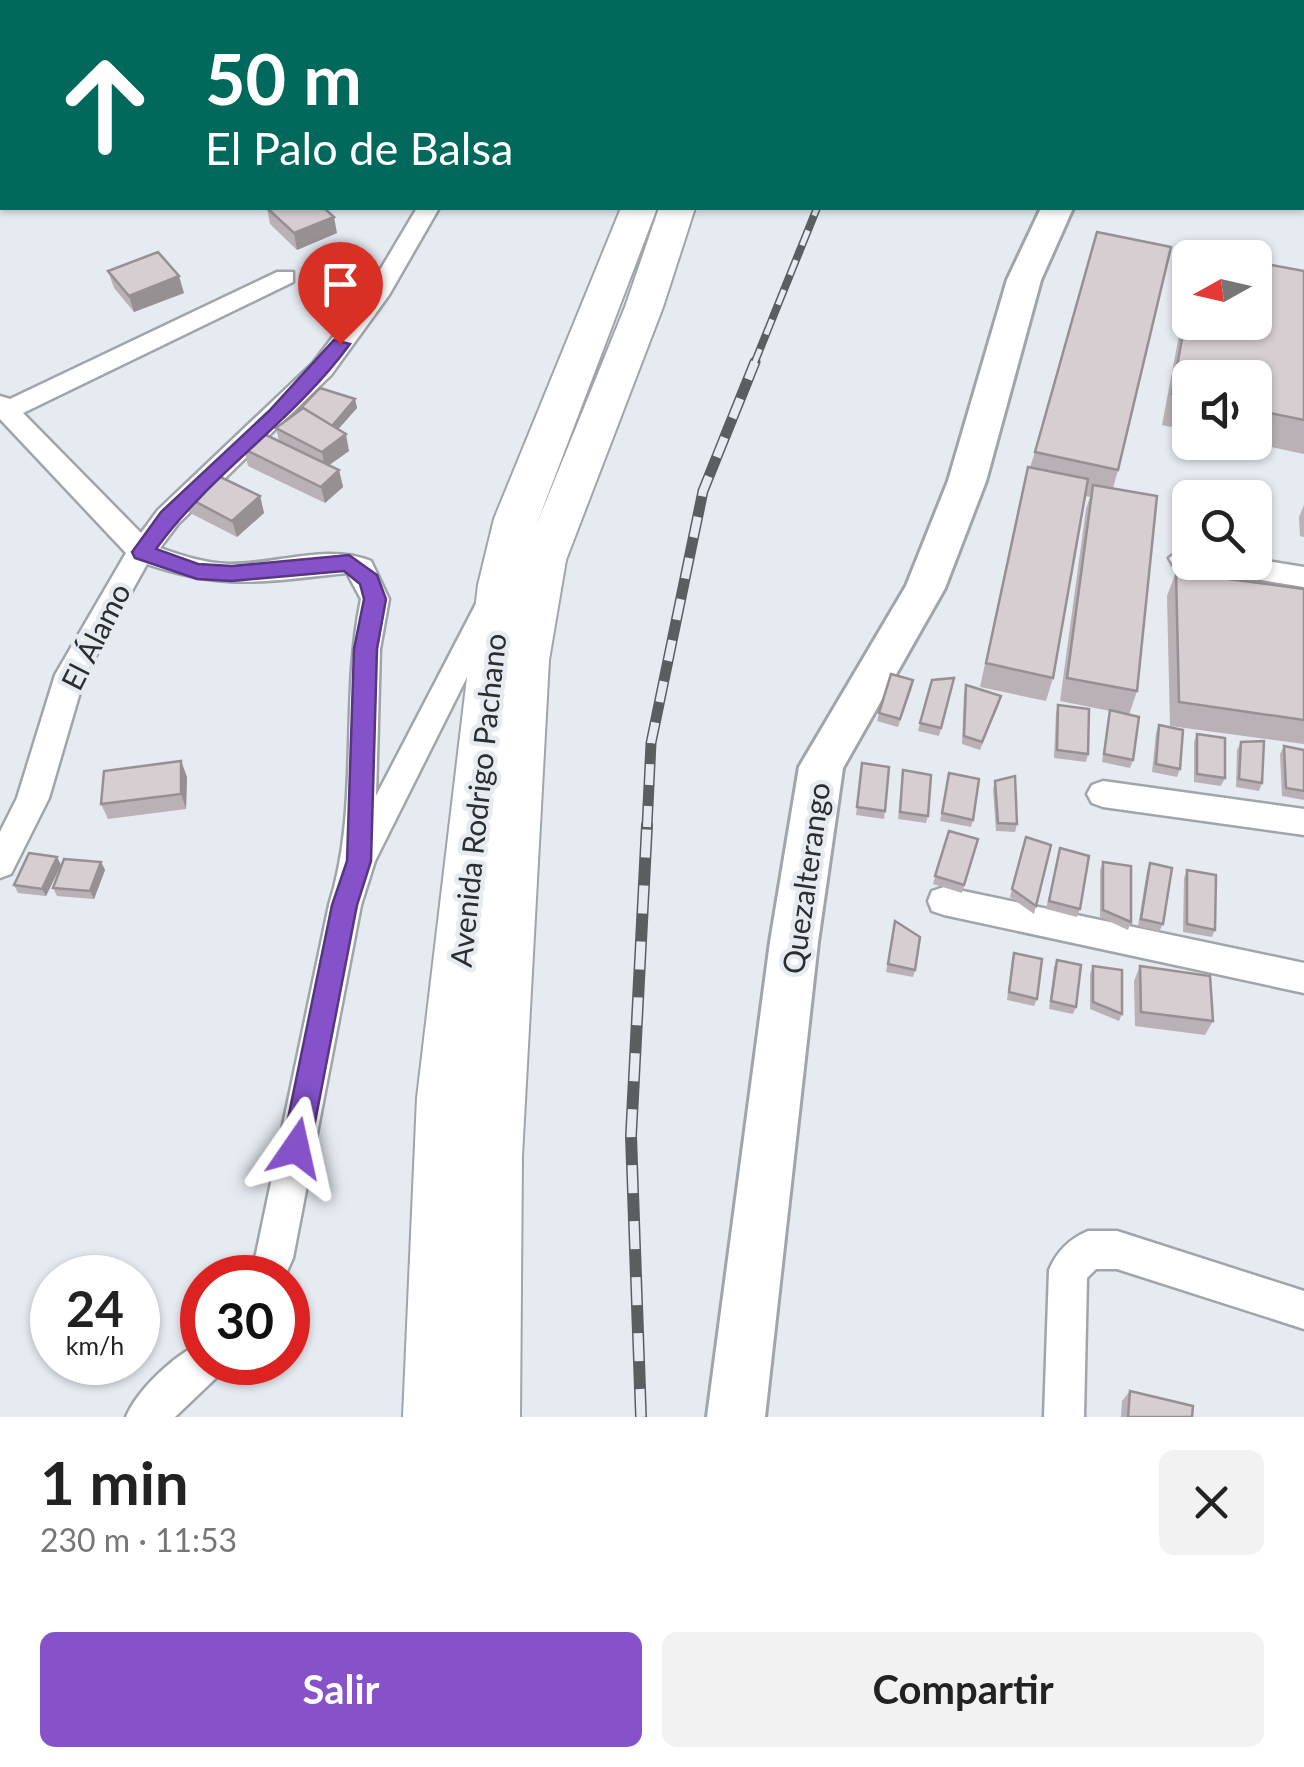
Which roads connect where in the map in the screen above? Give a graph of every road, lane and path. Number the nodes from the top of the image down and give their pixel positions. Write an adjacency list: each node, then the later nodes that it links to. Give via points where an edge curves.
1 (427, 210): 7 (street, El Álamo, via 322,369 168,517)
2 (638, 210): 10 (main road, Avenida Rodrigo Pachano, via 516,518)
3 (676, 210): 22 (main road, Avenida Rodrigo Pachano, via 544,560 526,660 493,1156)
4 (1056, 210): 23 (street, Quezalterango, via 1024,280 967,482 925,588 821,768)
5 (285, 277): 6 (street)
6 (3, 407): 7 (street)
7 (142, 552): 13 (street, via 197,572 232,574 349,563 370,580 375,599 366,649); 14 (street, El Álamo, via 70,675 34,798)
8 (1272, 572): 9 (street)
9 (1304, 577)
10 (500, 585): 13 (street); 21 (main road, Avenida Rodrigo Pachano, via 445,1098)
11 (1103, 794): 12 (street)
12 (1304, 822)
13 (359, 861): 17 (street, via 344,905)
14 (0, 864)
15 (944, 902): 16 (street)
16 (1304, 978)
17 (275, 1255)
18 (1304, 1310): 24 (street, via 1117,1250 1088,1250 1068,1270)
19 (180, 1385): 20 (street)
20 (146, 1417)
21 (435, 1417)
22 (488, 1417)
23 (736, 1417)
24 (1064, 1417)

